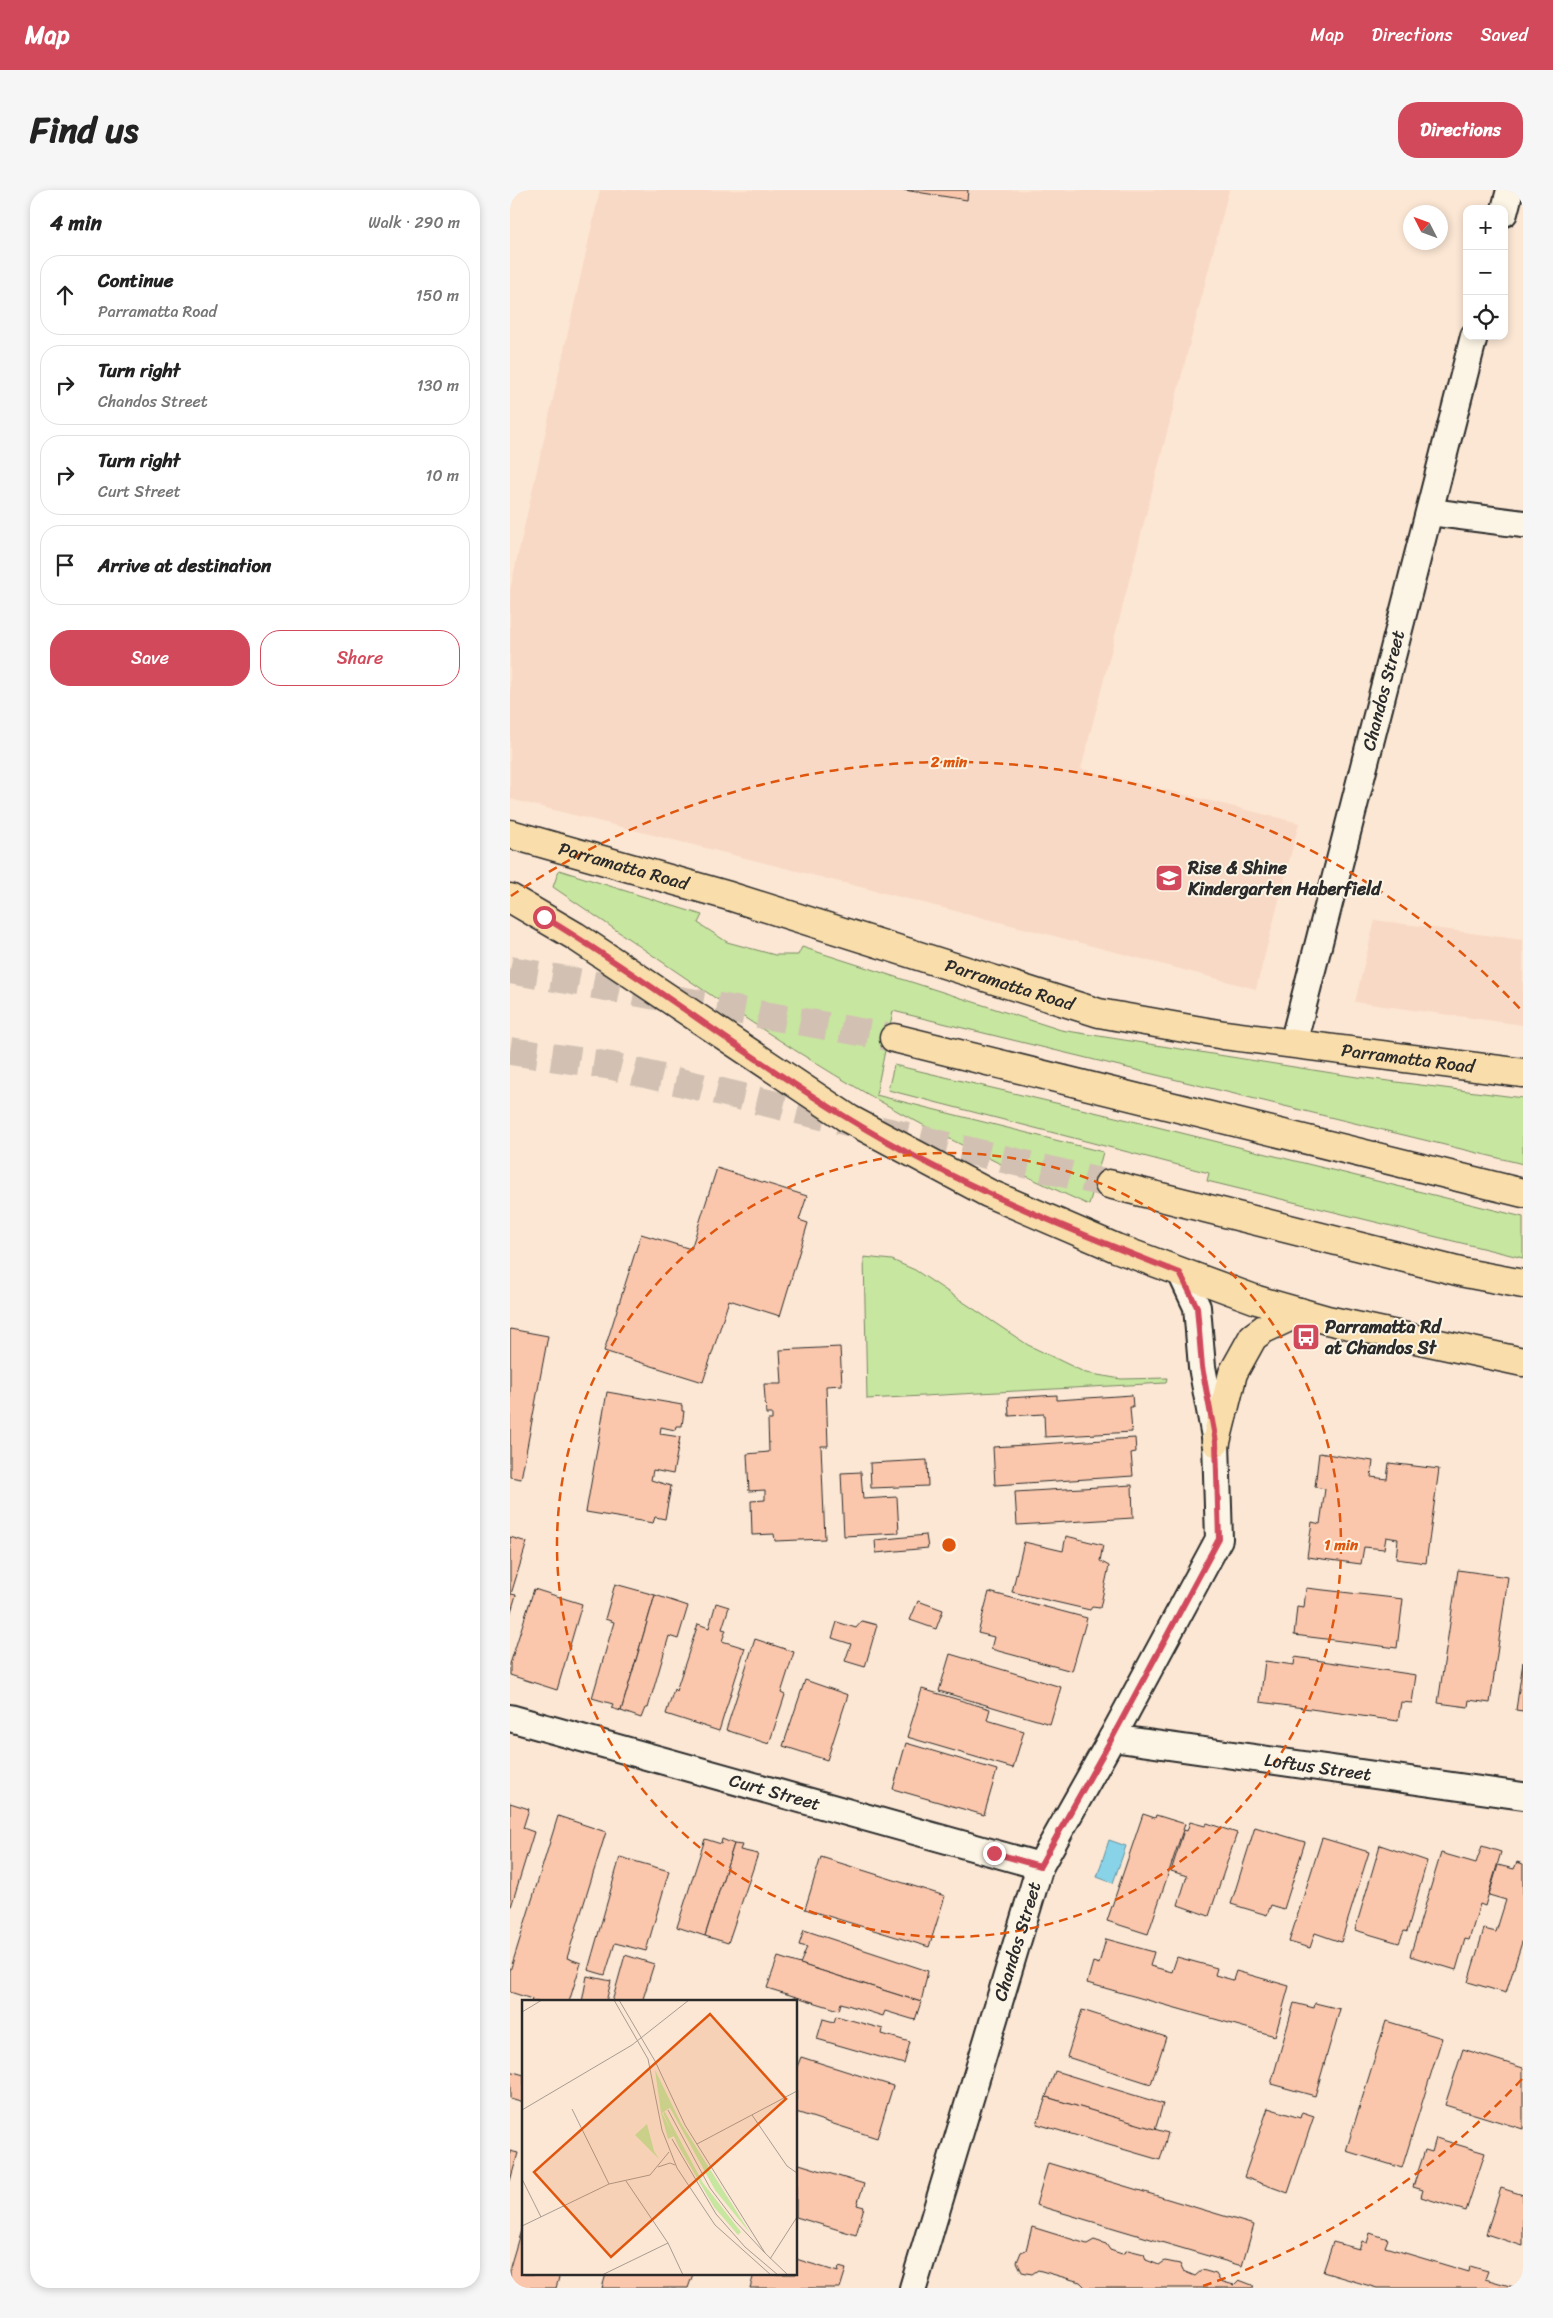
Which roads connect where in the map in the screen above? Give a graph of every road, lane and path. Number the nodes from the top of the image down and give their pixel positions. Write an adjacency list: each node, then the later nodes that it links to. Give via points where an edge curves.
1 (1510, 190): 2 (street)
2 (1506, 205)
3 (1473, 340): 4 (street, Chandos Street)
4 (1430, 512): 5 (street); 9 (street, Chandos Street)
5 (1523, 524)
6 (510, 834): 9 (main road, Parramatta Road, via 728,896 1099,1013)
7 (510, 898): 13 (main road, via 575,936 849,1119 988,1193)
8 (894, 1038): 12 (main road)
9 (1294, 1044): 10 (main road, Parramatta Road)
10 (1523, 1073)
11 (1109, 1184): 14 (main road, via 1465,1273)
12 (1523, 1193)
13 (1180, 1273): 15 (main road); 17 (street, Chandos Street, via 1197,1307 1202,1367)
14 (1523, 1284)
15 (1300, 1312): 16 (main road); 17 (main road, via 1253,1337 1233,1373)
16 (1523, 1362)
17 (1216, 1442): 19 (street, Chandos Street, via 1219,1539)
18 (510, 1718): 21 (street, Curt Street)
19 (1112, 1738): 20 (street, Loftus Street); 21 (street, Chandos Street)
20 (1523, 1796)
21 (1040, 1866): 22 (street, Chandos Street)
22 (913, 2288)

